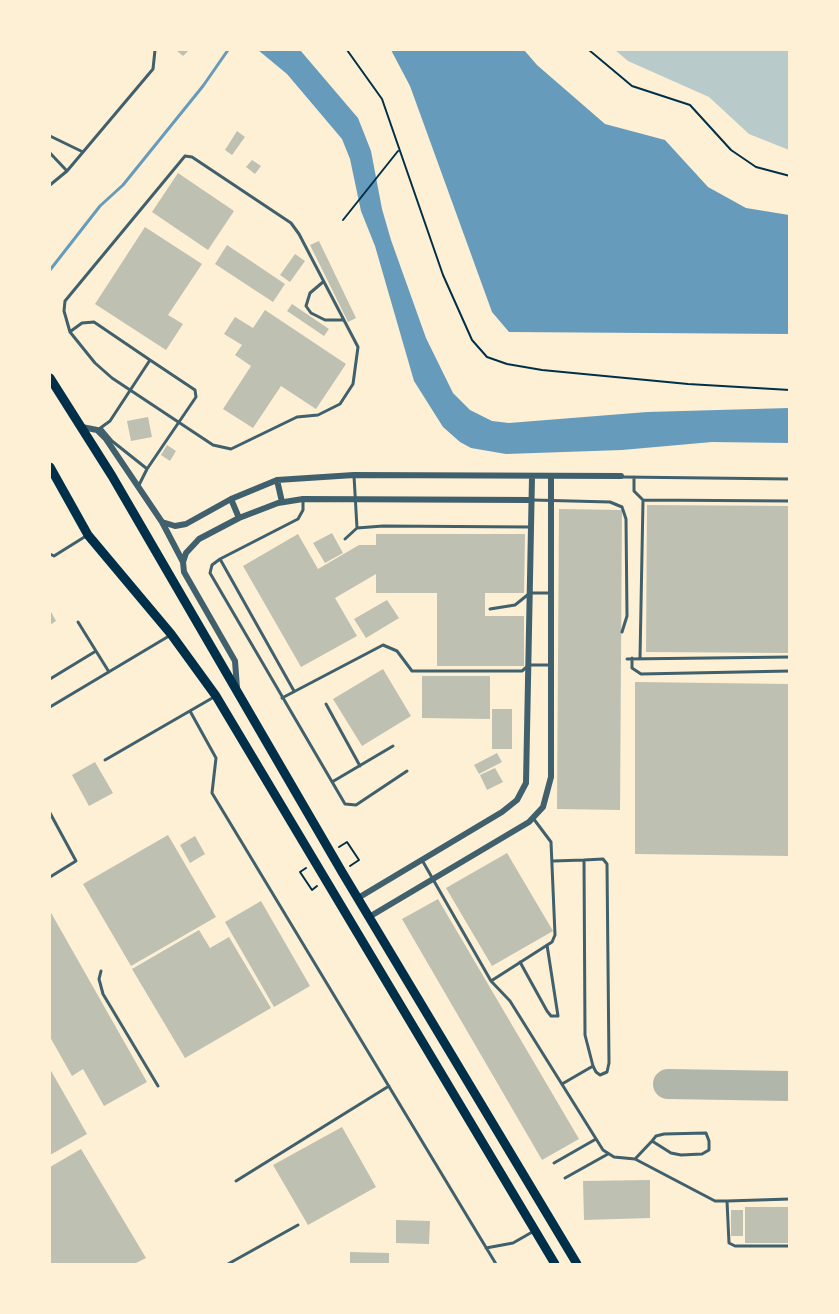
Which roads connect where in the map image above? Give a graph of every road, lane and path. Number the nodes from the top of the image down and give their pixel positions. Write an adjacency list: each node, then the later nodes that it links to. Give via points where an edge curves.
1 (155, 50): 6 (lane, via 153,69)
2 (347, 50): 5 (path, via 382,99)
3 (589, 50): 9 (path, via 632,86 690,105 731,150 756,167)
4 (50, 136): 6 (lane)
5 (398, 151): 11 (path); 18 (path, via 443,274 472,340 487,357 542,370)
6 (83, 152): 8 (lane)
7 (50, 153): 8 (lane)
8 (67, 171): 10 (lane)
9 (789, 176)
10 (50, 185)
11 (343, 220)
12 (323, 282): 13 (lane); 13 (lane, via 310,293 306,306 325,320); 14 (lane, via 291,223 185,156 65,301)
13 (342, 320): 19 (lane, via 359,355 353,384 340,404 318,415 297,417 231,449 213,446)
14 (70, 332): 15 (lane, via 82,323 94,322); 17 (lane, via 95,363)
15 (150, 360): 17 (lane); 19 (lane, via 195,390 196,396)
16 (50, 378): 20 (main road)
17 (129, 390): 19 (lane); 21 (lane, via 110,421)
18 (789, 390)
19 (178, 423): 22 (lane)
20 (81, 427): 21 (street); 65 (main road)
21 (99, 429): 22 (lane); 31 (street)
22 (147, 469): 31 (lane)
23 (51, 474): 44 (main road)
24 (354, 475): 25 (street); 30 (street); 34 (lane)
25 (532, 477): 26 (street); 35 (street)
26 (551, 477): 27 (street); 37 (street)
27 (621, 477): 28 (lane)
28 (634, 477): 29 (lane); 36 (lane, via 634,491)
29 (789, 478)
30 (277, 480): 32 (street); 39 (street)
31 (138, 487): 41 (street)
32 (231, 499): 40 (street); 41 (street, via 186,524)
33 (303, 499): 34 (street); 39 (street); 47 (lane, via 298,519)
34 (354, 499): 35 (street); 43 (lane)
35 (531, 500): 37 (lane); 42 (street)
36 (643, 500): 38 (lane); 58 (lane)
37 (551, 501): 50 (street); 53 (lane, via 610,502 622,507 626,519 627,616)
38 (789, 501)
39 (282, 502): 40 (street)
40 (239, 518): 48 (street, via 200,539)
41 (162, 522): 48 (street)
42 (531, 527): 43 (lane); 49 (street)
43 (357, 528): 45 (lane)
44 (88, 535): 46 (lane, via 54,556); 54 (main road)
45 (345, 539)
46 (50, 554)
47 (220, 559): 66 (lane); 68 (lane, via 212,565 210,573)
48 (183, 562): 65 (street, via 184,572 234,661)
49 (530, 593): 50 (lane); 51 (lane, via 515,605); 60 (street)
50 (551, 593): 61 (street)
51 (490, 609)
52 (78, 622): 55 (lane)
53 (622, 632)
54 (171, 634): 63 (lane); 67 (main road)
55 (96, 651): 63 (lane); 64 (lane)
56 (789, 657): 58 (lane)
57 (632, 658): 58 (lane); 59 (lane); 62 (lane, via 632,668 640,674)
58 (640, 658)
59 (627, 659)
60 (529, 664): 61 (lane); 66 (lane, via 522,670 412,671 397,651 383,645); 83 (street, via 526,783 517,800)
61 (550, 665): 78 (street, via 551,777 543,807)
62 (789, 671)
63 (109, 672): 70 (lane)
64 (50, 679)
65 (237, 688): 90 (main road)
66 (295, 692): 68 (lane)
67 (216, 696): 71 (lane); 110 (main road)
68 (282, 698): 76 (lane)
69 (326, 704): 74 (lane)
70 (50, 708)
71 (190, 711): 73 (lane); 99 (lane, via 216,758 212,794)
72 (393, 746): 74 (lane)
73 (105, 760)
74 (360, 766): 76 (lane)
75 (407, 771): 76 (lane, via 356,805 345,804)
76 (332, 782)
77 (50, 813): 79 (lane)
78 (533, 818): 85 (lane, via 548,835); 88 (street)
79 (56, 825): 80 (lane); 87 (lane, via 76,861)
80 (50, 828)
81 (347, 842): 82 (path)
82 (359, 860)
83 (422, 860): 88 (lane); 90 (street)
84 (584, 860): 85 (lane); 96 (lane, via 585,1035); 96 (lane, via 603,859 607,864 609,1068 600,1075)
85 (553, 861): 92 (lane, via 556,931)
86 (300, 872): 89 (path)
87 (50, 877)
88 (433, 879): 91 (street); 95 (lane)
89 (312, 890)
90 (358, 898): 91 (main road)
91 (369, 917): 116 (main road)
92 (547, 945): 93 (lane); 93 (lane, via 558,1016 547,1011)
93 (520, 962): 95 (lane)
94 (101, 971): 98 (lane, via 103,994)
95 (491, 981): 97 (lane, via 510,1001)
96 (593, 1065): 97 (lane)
97 (562, 1084): 100 (lane)
98 (158, 1086)
99 (389, 1086): 106 (lane); 112 (lane)
100 (596, 1139): 102 (lane); 104 (lane)
101 (652, 1141): 101 (lane, via 671,1153 692,1156 709,1149 710,1141 706,1133 664,1134); 103 (lane)
102 (608, 1154): 103 (lane); 105 (lane)
103 (635, 1159): 108 (lane, via 715,1201)
104 (554, 1163)
105 (565, 1178)
106 (236, 1180)
107 (789, 1199): 108 (lane)
108 (727, 1201): 111 (lane, via 729,1243)
109 (298, 1225): 113 (lane)
110 (535, 1231): 112 (lane, via 513,1243); 115 (main road)
111 (789, 1246)
112 (486, 1248): 114 (lane)
113 (228, 1264)
114 (496, 1264)
115 (555, 1264)
116 (577, 1264)

